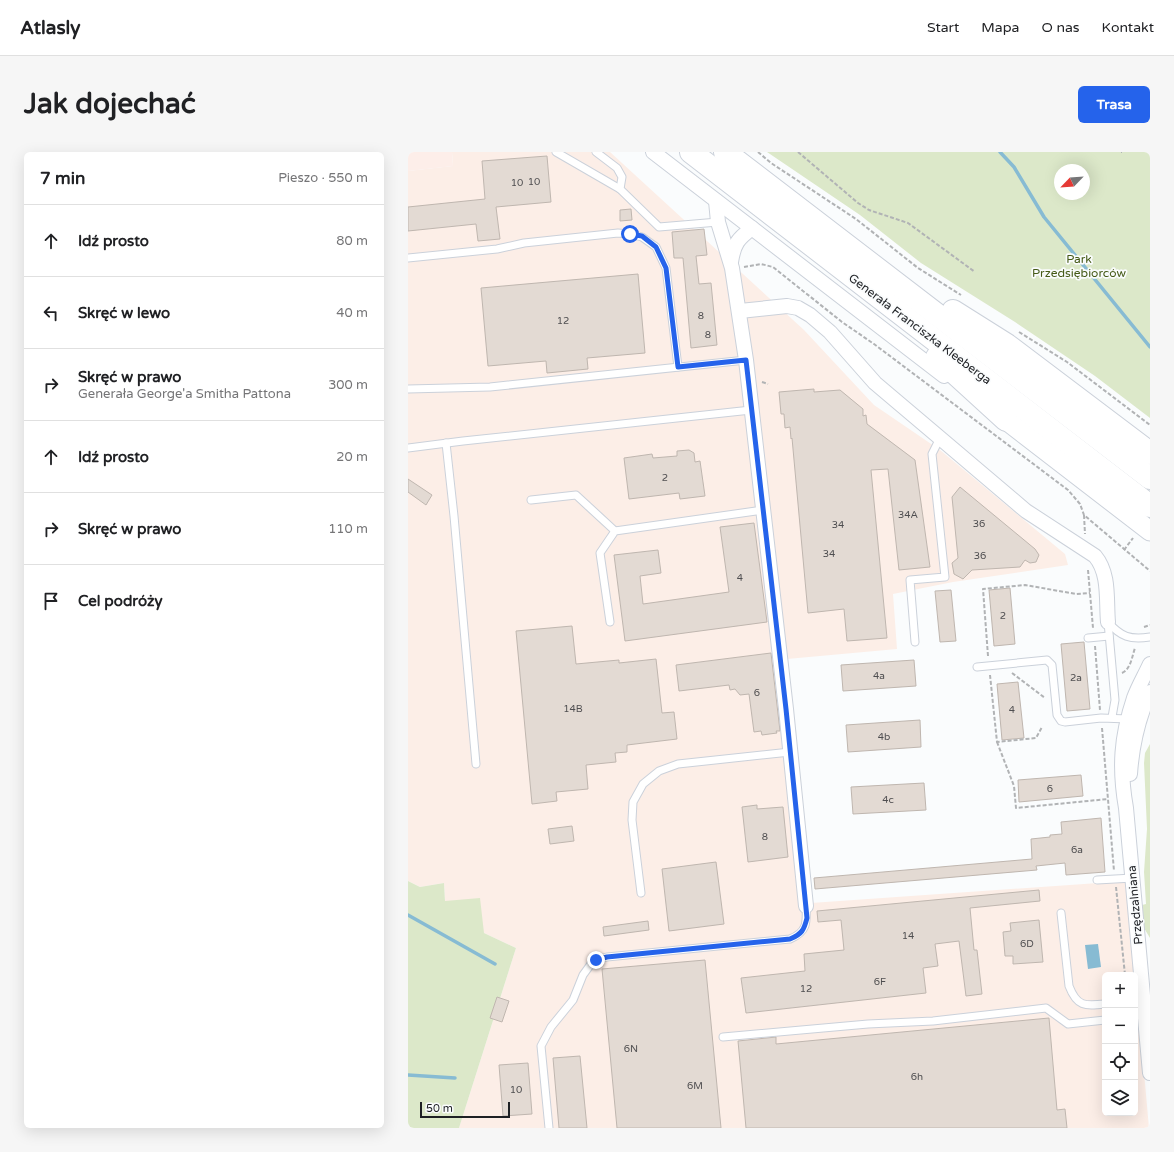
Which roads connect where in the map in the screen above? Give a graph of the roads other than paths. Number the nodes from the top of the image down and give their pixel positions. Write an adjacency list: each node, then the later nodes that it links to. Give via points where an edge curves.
1 (556, 152): 8 (lane)
2 (596, 152): 8 (lane, via 617,168 622,177)
3 (652, 152): 9 (street)
4 (678, 152): 7 (highway)
5 (690, 152): 7 (highway, Generała Franciszka Kleeberga)
6 (725, 152): 12 (highway, Generała Franciszka Kleeberga)
7 (733, 185): 15 (highway, Generała Franciszka Kleeberga)
8 (620, 189): 10 (lane, via 659,227)
9 (716, 201): 10 (street); 11 (street)
10 (718, 222): 14 (street)
11 (752, 228): 14 (street, via 739,238 733,249); 21 (street, via 939,372)
12 (856, 253): 25 (highway, via 892,267 947,308 1008,345); 26 (highway, Generała Franciszka Kleeberga)
13 (408, 258): 18 (lane, via 618,233 642,236 656,247 666,268)
14 (732, 265): 16 (street)
15 (850, 275): 21 (highway); 28 (highway, Generała Franciszka Kleeberga)
16 (740, 311): 17 (street); 22 (street, via 787,306 798,308 810,315 830,332 875,383)
17 (746, 360): 18 (lane); 20 (street)
18 (678, 367): 19 (lane, via 490,386)
19 (408, 389)
20 (751, 410): 23 (lane); 29 (street)
21 (1006, 420): 31 (street)
22 (940, 438): 33 (street, via 1026,511 1095,556 1105,575); 36 (lane, via 932,454 945,577 910,580)
23 (446, 443): 24 (lane); 43 (lane)
24 (408, 448)
25 (1150, 453)
26 (1150, 478)
27 (532, 500): 30 (lane, via 576,494)
28 (1150, 506)
29 (763, 510): 30 (lane); 42 (street)
30 (614, 531): 32 (lane, via 600,553)
31 (1150, 531)
32 (610, 622)
33 (1108, 629): 34 (lane, via 1126,637); 35 (lane); 40 (lane, via 1115,700)
34 (1150, 637)
35 (1091, 638)
36 (915, 642)
37 (1150, 664): 41 (street, Przędzalniana, via 1134,697)
38 (977, 667): 40 (lane, via 989,668 1047,660 1052,665 1058,718 1064,722)
39 (1150, 692): 44 (street, Przędzalniana, via 1140,717 1132,752)
40 (1112, 718): 41 (lane)
41 (1128, 719): 44 (street, Przędzalniana, via 1121,767)
42 (790, 752): 47 (lane, via 678,764 659,771 643,784 633,802 632,820); 48 (street)
43 (476, 764)
44 (1126, 808): 45 (street, Przędzalniana)
45 (1133, 878): 46 (lane); 50 (street, Przędzalniana)
46 (1097, 880)
47 (641, 893)
48 (806, 906): 56 (lane, via 807,918 804,928 798,936 790,939 607,957 591,964 583,975 573,1000 550,1027 541,1046)
49 (1061, 913): 51 (lane, via 1068,986 1073,996 1086,1006)
50 (1139, 1001): 52 (street, Przędzalniana)
51 (1102, 1004)
52 (1140, 1016): 55 (street, Przędzalniana)
53 (1102, 1020): 54 (lane, via 1068,1024 1046,1008 933,1021)
54 (723, 1036)
55 (1150, 1073)
56 (549, 1128)

